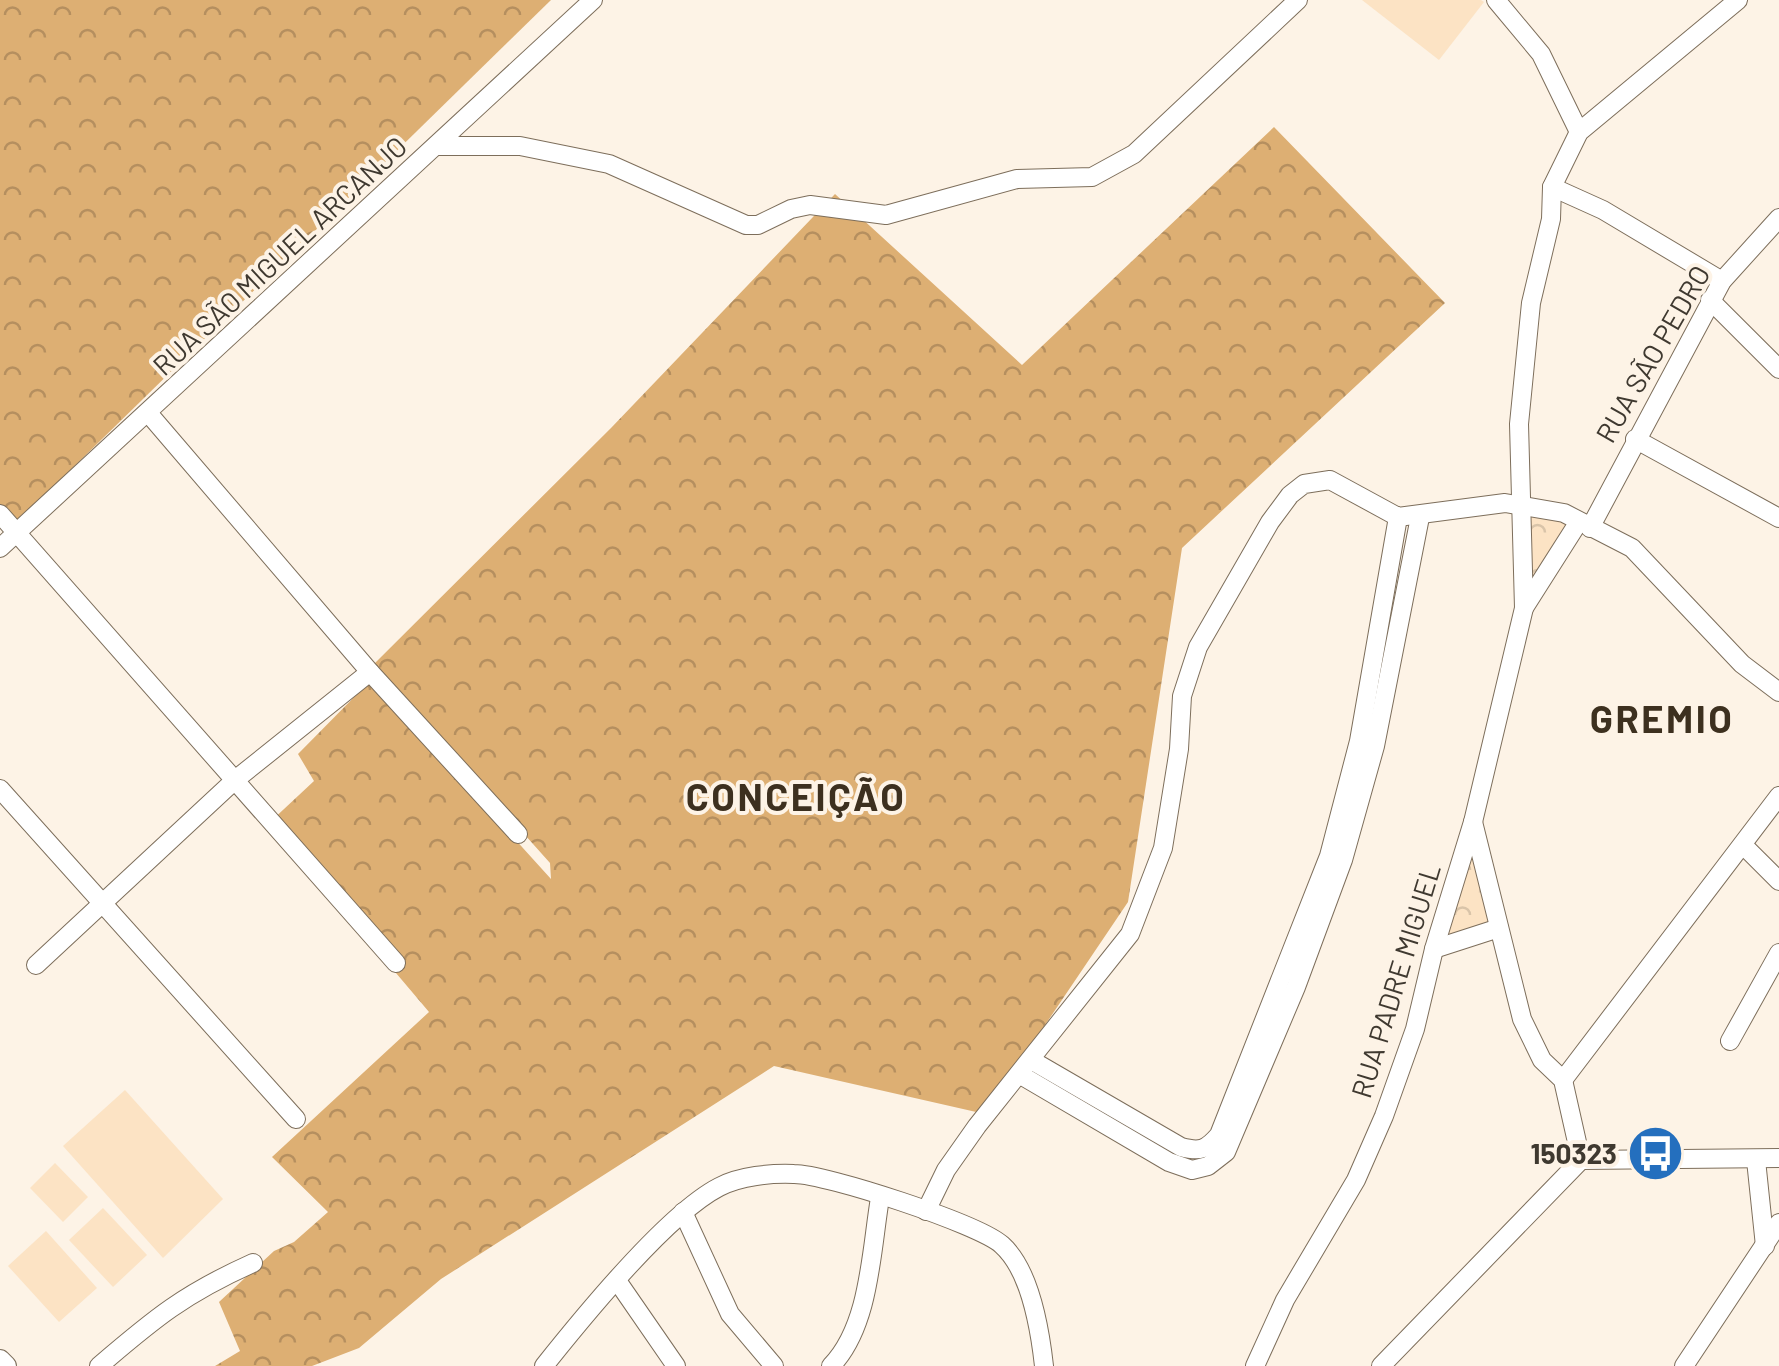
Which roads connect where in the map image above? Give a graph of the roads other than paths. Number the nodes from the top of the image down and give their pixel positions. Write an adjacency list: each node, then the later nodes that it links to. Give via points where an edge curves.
1 (593, 0): 6 (street, RUA SÃO MIGUEL ARCANJO)
2 (1298, 0): 6 (street, via 1134,154 1105,172 1074,181 1017,180 886,215 810,205 746,225 609,164 520,146)
3 (1496, 0): 5 (street, via 1541,54)
4 (1738, 0): 5 (street)
5 (1579, 132): 7 (street)
6 (439, 146): 13 (street, RUA SÃO MIGUEL ARCANJO)
7 (1552, 186): 10 (street); 15 (street, via 1531,303)
8 (1779, 218): 9 (street, RUA SÃO PEDRO)
9 (1772, 241): 10 (street, RUA SÃO PEDRO)
10 (1722, 281): 11 (street, RUA SÃO PEDRO)
11 (1710, 300): 12 (street); 14 (street, RUA SÃO PEDRO)
12 (1779, 368)
13 (149, 414): 21 (street, RUA SÃO MIGUEL ARCANJO); 24 (street)
14 (1635, 439): 19 (street); 20 (street, RUA SÃO PEDRO)
15 (1512, 502): 18 (street); 20 (street, via 1550,507); 23 (street)
16 (0, 514): 21 (street)
17 (1398, 517): 18 (street); 40 (street, via 1330,480 1316,480 1290,495 1270,522 1206,633 1182,696 1163,848 1146,900 1130,934); 40 (street, via 1359,741 1329,856 1220,1135 1197,1152 1181,1148)
18 (1420, 517): 40 (street, via 1375,746 1344,860 1226,1152 1192,1170 1169,1162)
19 (1779, 518)
20 (1584, 525): 23 (street, RUA SÃO PEDRO); 25 (street, via 1647,561 1742,664)
21 (16, 533): 22 (street, RUA SÃO MIGUEL ARCANJO); 26 (street)
22 (0, 548)
23 (1524, 608): 29 (street, RUA PADRE MIGUEL)
24 (370, 672): 26 (street); 30 (street)
25 (1779, 692)
26 (235, 780): 33 (street); 37 (street)
27 (0, 789): 33 (street)
28 (1779, 796): 31 (street)
29 (1473, 822): 34 (street); 35 (street, RUA PADRE MIGUEL)
30 (518, 834)
31 (1743, 845): 32 (street); 41 (street)
32 (1779, 881)
33 (103, 906): 38 (street); 42 (street)
34 (1499, 928): 35 (street); 41 (street, via 1522,1019 1542,1060)
35 (1434, 949): 61 (street, RUA PADRE MIGUEL, via 1415,1030 1384,1116)
36 (1779, 953): 39 (street)
37 (396, 963)
38 (36, 964)
39 (1730, 1040)
40 (1025, 1067): 48 (street, via 946,1170)
41 (1563, 1080): 44 (street)
42 (296, 1119)
43 (1779, 1158): 45 (street)
44 (1580, 1160): 45 (street); 62 (street)
45 (1756, 1160): 50 (street)
46 (880, 1198): 47 (street, via 813,1177 773,1175 720,1186); 48 (street); 59 (street, via 850,1342)
47 (683, 1212): 52 (street); 58 (street, via 730,1314)
48 (926, 1212): 60 (street, via 989,1236 1010,1255)
49 (1779, 1224): 50 (street)
50 (1764, 1246): 63 (street)
51 (253, 1262): 55 (street, via 160,1312)
52 (618, 1282): 56 (street); 57 (street)
53 (0, 1360): 54 (main road)
54 (6, 1366)
55 (99, 1366)
56 (544, 1366)
57 (676, 1366)
58 (774, 1366)
59 (831, 1366)
60 (1044, 1366)
61 (1255, 1366)
62 (1381, 1366)
63 (1684, 1366)

